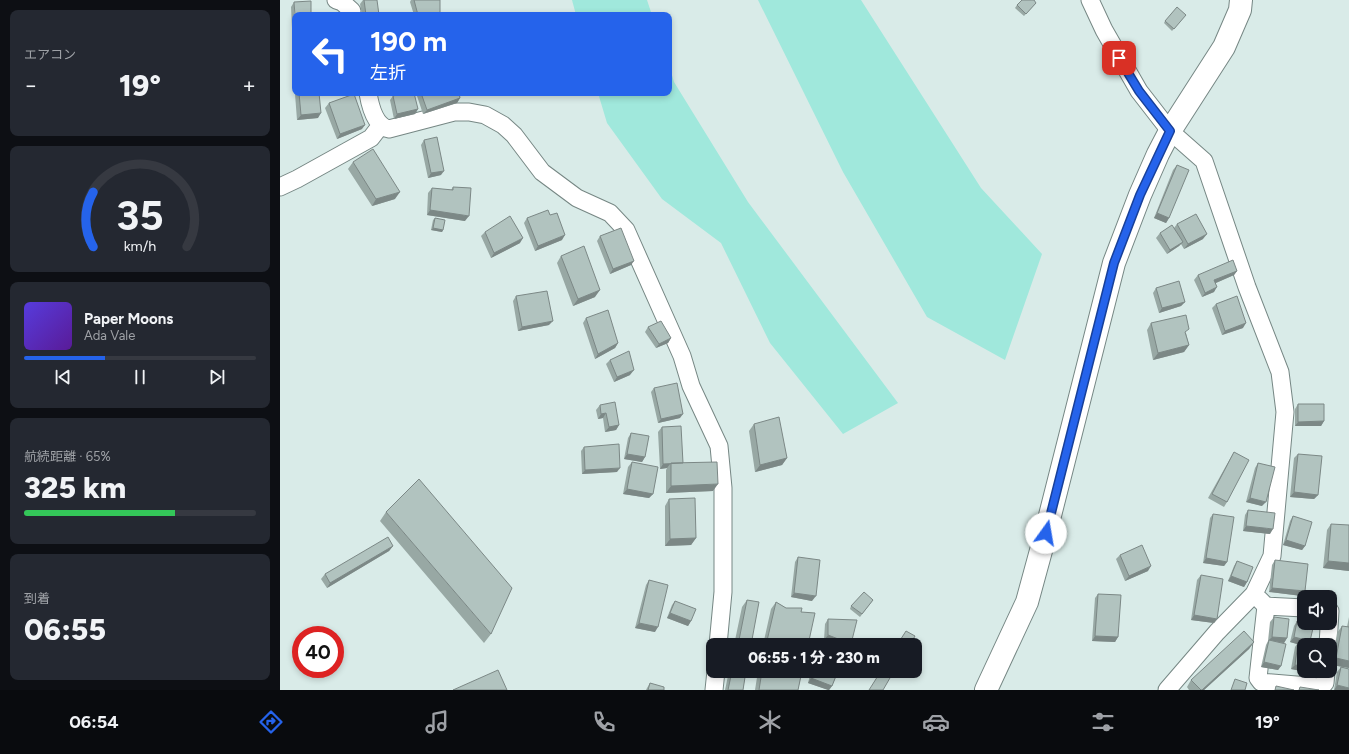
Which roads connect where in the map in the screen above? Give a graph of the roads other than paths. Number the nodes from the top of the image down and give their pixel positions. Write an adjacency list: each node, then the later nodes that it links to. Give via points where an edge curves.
1 (336, 0): 4 (street)
2 (1090, 0): 7 (street, via 1126,72)
3 (1241, 0): 7 (street, via 1240,10 1224,47)
4 (353, 9)
5 (369, 96): 6 (street)
6 (381, 125): 8 (street, via 371,138); 11 (street, via 394,129 454,112 485,115 514,135 542,172 577,198 610,213 626,230 719,446 723,488 723,584)
7 (1170, 131): 9 (street, via 1204,161 1247,287 1280,372 1285,412 1272,556); 15 (street, via 1140,195 1114,263 1027,602)
8 (280, 187)
9 (1260, 600): 10 (street); 13 (street, via 1258,678 1261,682 1320,687 1325,684); 16 (street, via 1217,632)
10 (1297, 607)
11 (719, 638)
12 (715, 678): 14 (street)
13 (1325, 678)
14 (714, 690)
15 (986, 690)
16 (1167, 690)

